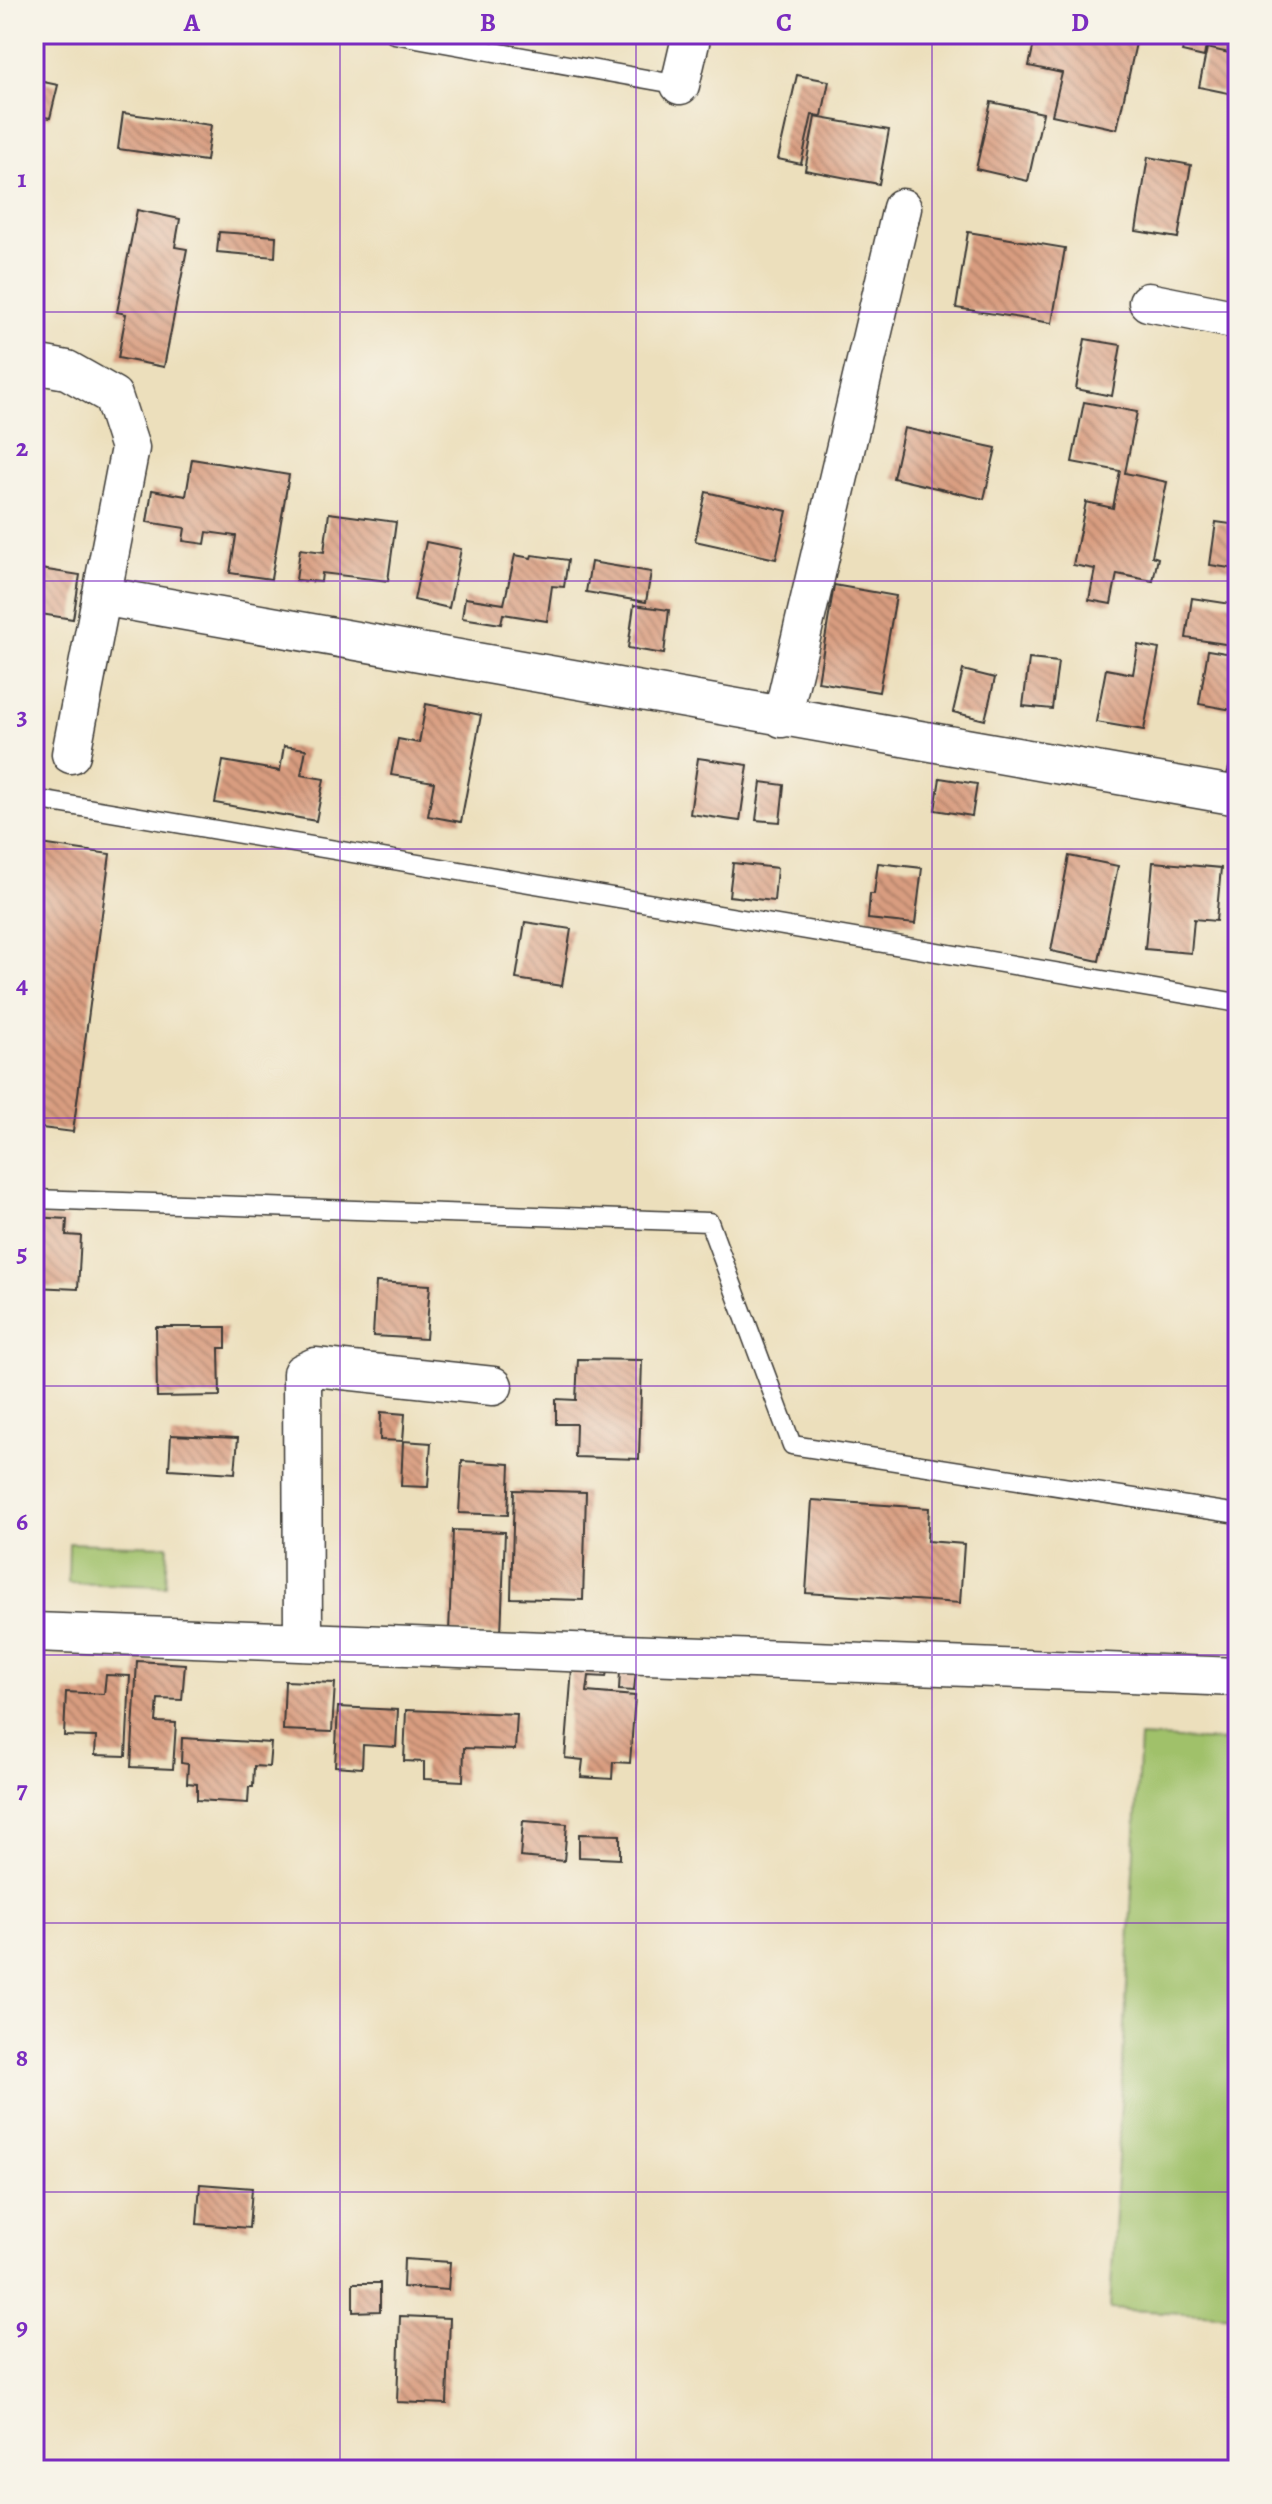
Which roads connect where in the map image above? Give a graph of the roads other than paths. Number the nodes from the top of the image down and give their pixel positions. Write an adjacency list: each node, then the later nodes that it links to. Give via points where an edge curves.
1 (394, 34): 3 (lane)
2 (692, 34): 3 (street)
3 (680, 85)
4 (902, 208): 9 (street)
5 (1148, 302): 6 (street)
6 (1238, 320)
7 (34, 364): 8 (street, via 67,370 113,396 130,448)
8 (101, 596): 9 (street); 10 (street)
9 (782, 718): 11 (street)
10 (71, 754)
11 (1238, 796)
12 (34, 799): 13 (lane)
13 (1238, 1003)
14 (34, 1199): 16 (lane, via 709,1222 792,1445)
15 (493, 1386): 18 (street, via 315,1367 302,1373)
16 (1238, 1514)
17 (34, 1632): 18 (street)
18 (303, 1642): 19 (street)
19 (1238, 1677)

